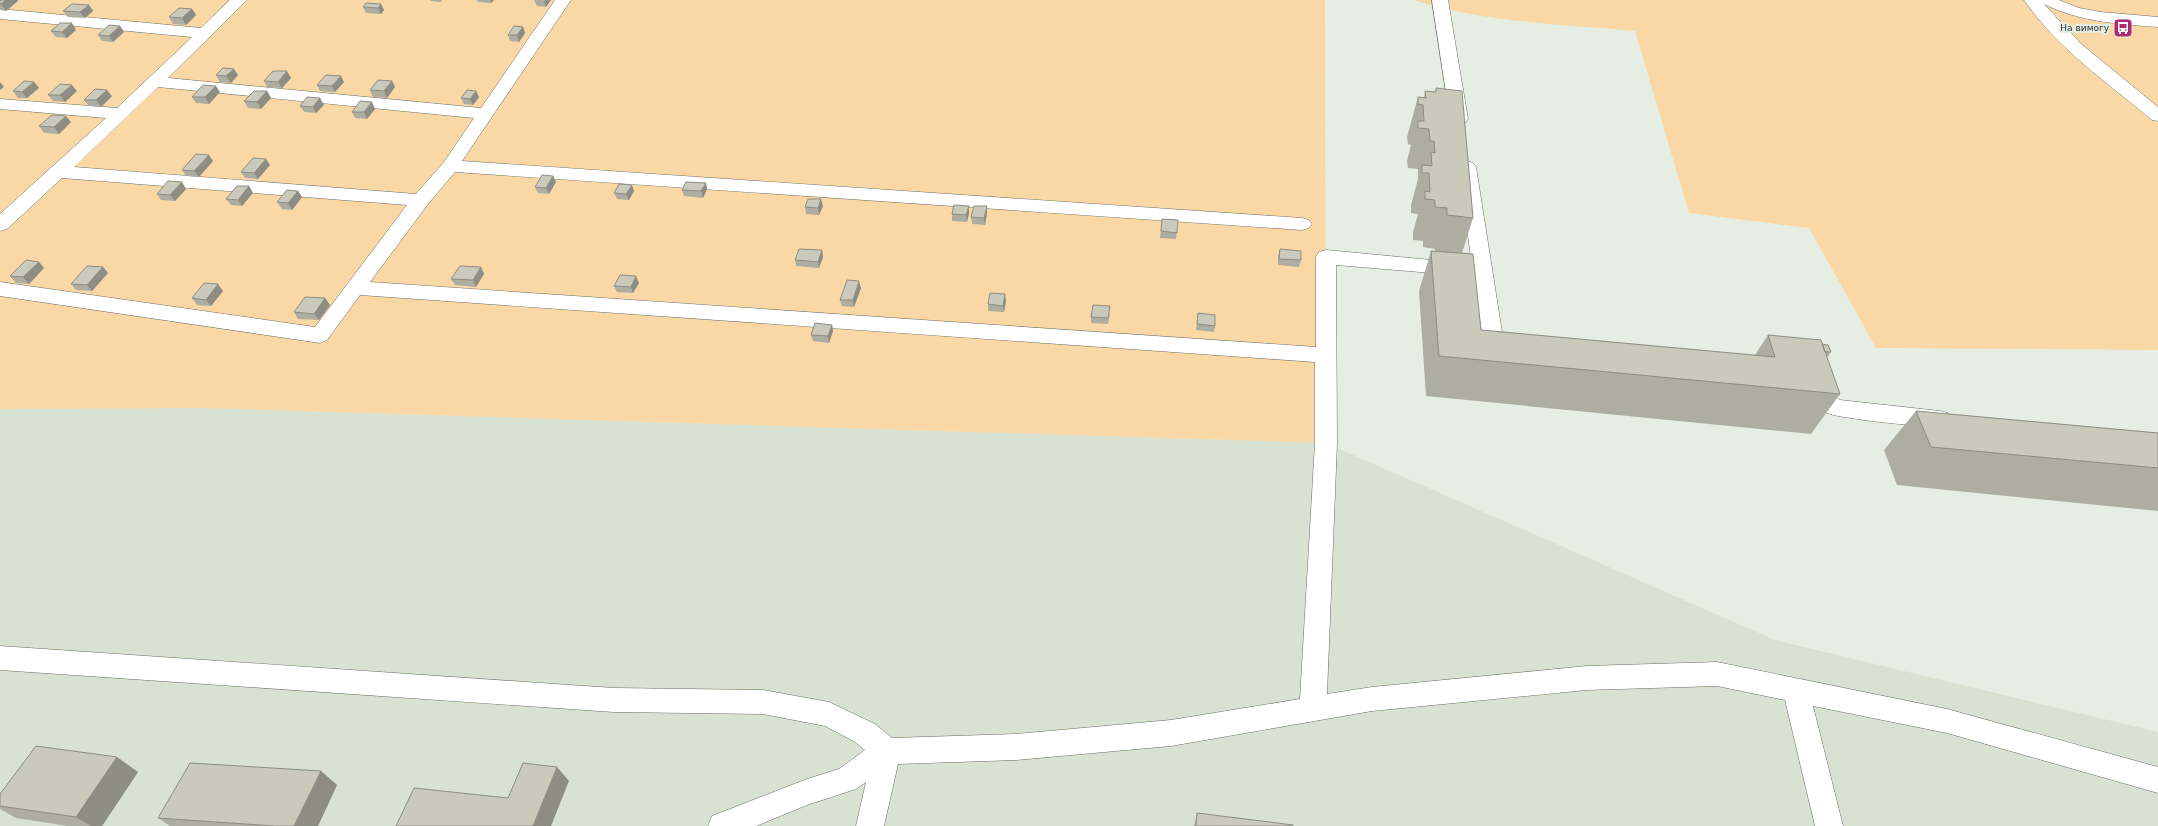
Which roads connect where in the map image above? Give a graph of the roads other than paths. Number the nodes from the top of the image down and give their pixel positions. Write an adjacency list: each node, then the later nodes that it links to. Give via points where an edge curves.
1 (240, 0): 8 (street)
2 (563, 0): 12 (street)
3 (1440, 0): 19 (street)
4 (2032, 0): 13 (street, via 2068,38)
5 (2047, 0): 7 (street, via 2072,11 2105,18)
6 (0, 14): 8 (street)
7 (2158, 22)
8 (204, 33): 9 (street)
9 (154, 82): 11 (street); 12 (street)
10 (0, 104): 11 (street)
11 (121, 114): 15 (street)
12 (486, 114): 14 (street)
13 (2158, 116)
14 (450, 166): 16 (street); 17 (street)
15 (58, 172): 16 (street); 18 (street)
16 (421, 200): 20 (street)
17 (1302, 224)
18 (0, 225)
19 (1483, 270): 22 (street, via 1492,333 1500,346); 23 (street, via 1326,257)
20 (355, 288): 21 (street, via 320,335); 23 (street)
21 (0, 289)
22 (1532, 352)
23 (1326, 355): 28 (street, via 1326,443)
24 (1796, 369): 25 (street, via 1802,372 1820,397 1834,408)
25 (1958, 420)
26 (0, 658): 29 (street, via 614,700 763,702 830,714 865,732)
27 (1796, 689): 28 (street, via 1717,674 1587,678 1372,699); 30 (street, via 1946,721); 33 (street)
28 (1312, 709): 29 (street, via 1164,734 1016,748)
29 (887, 751): 31 (street, via 846,780 807,792); 32 (street)
30 (2158, 780)
31 (722, 826)
32 (870, 826)
33 (1829, 826)

